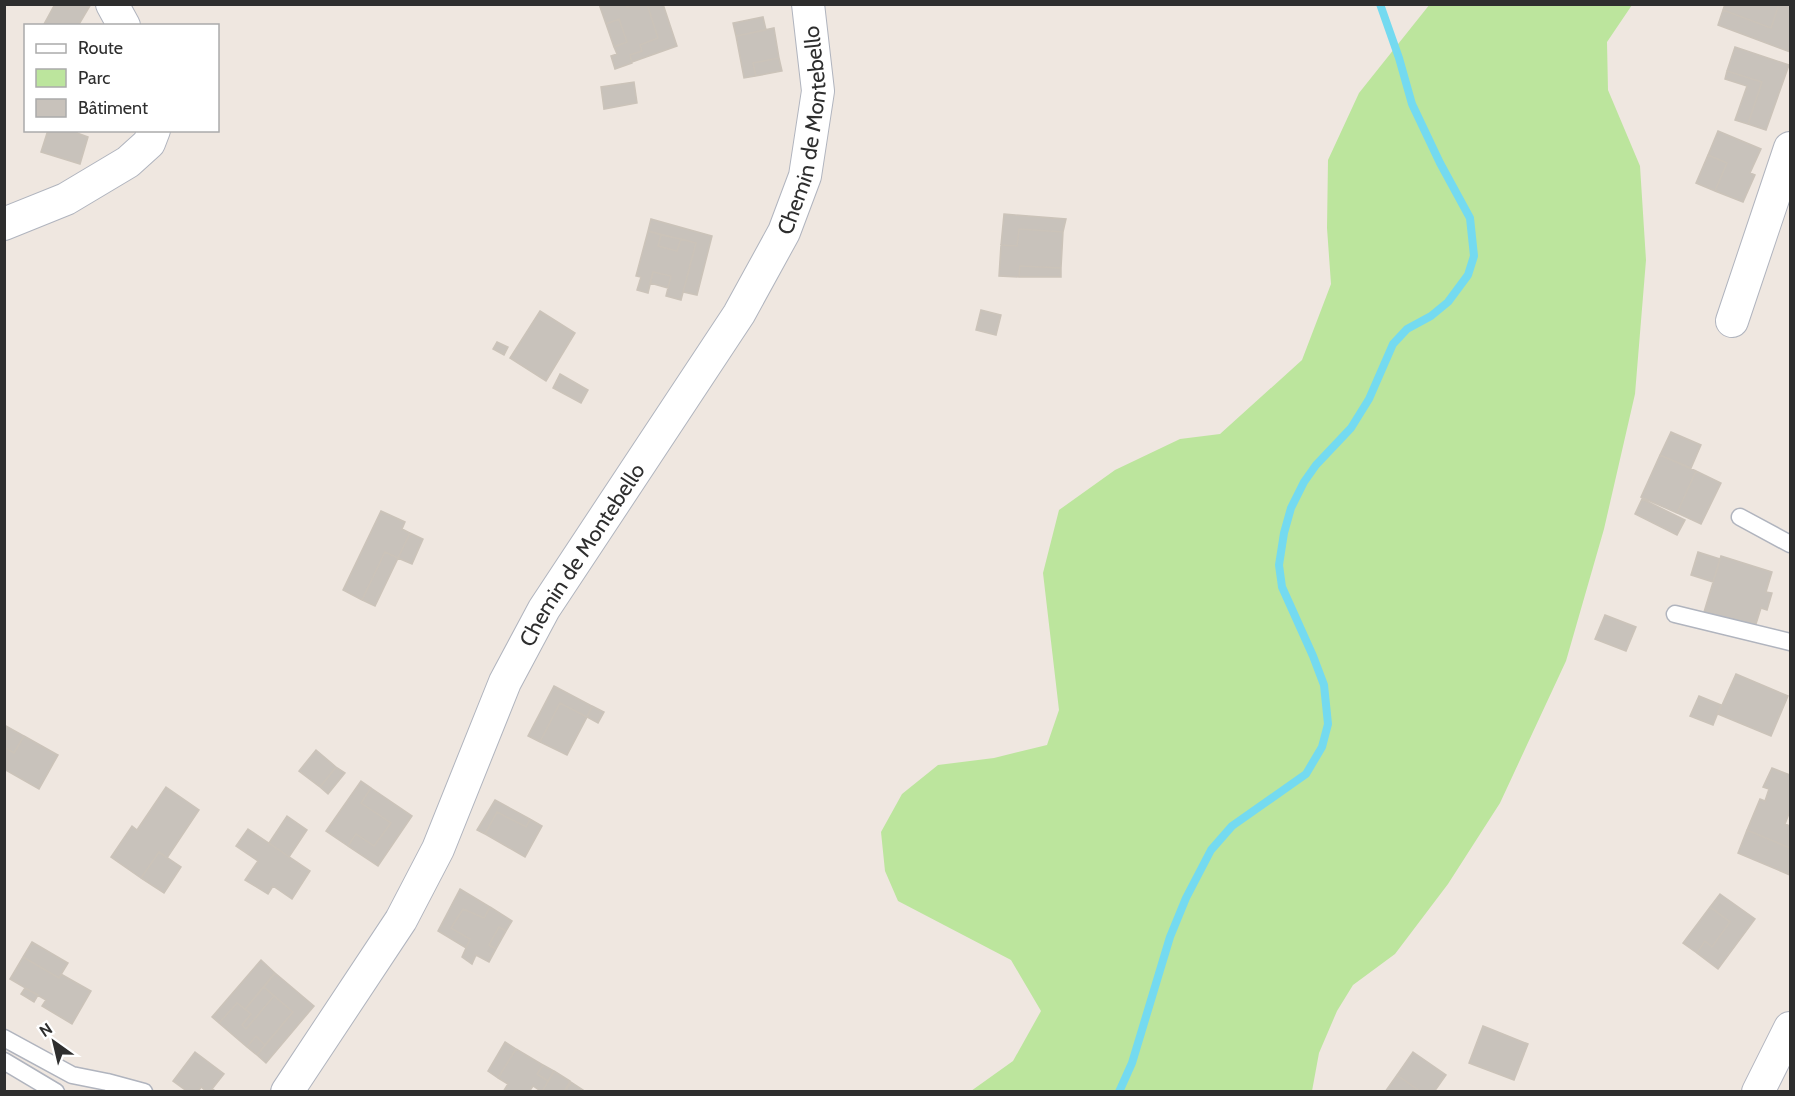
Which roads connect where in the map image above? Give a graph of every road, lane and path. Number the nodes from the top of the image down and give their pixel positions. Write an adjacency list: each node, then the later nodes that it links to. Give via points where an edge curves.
1 (112, 4): 3 (street)
2 (808, 4): 17 (street, Chemin de Montebello, via 818,91 805,176 784,232 739,314 544,609 505,682 438,849 406,910)
3 (123, 24)
4 (153, 132): 6 (street, via 149,143 129,162 66,199)
5 (1791, 148): 7 (street)
6 (4, 224)
7 (1732, 321)
8 (1740, 517): 9 (lane)
9 (1791, 544)
10 (1675, 614): 11 (lane)
11 (1791, 642)
12 (1791, 1028): 18 (street)
13 (4, 1038): 16 (lane, via 72,1075)
14 (4, 1061): 15 (lane)
15 (56, 1092)
16 (144, 1092)
17 (287, 1092)
18 (1758, 1092)

